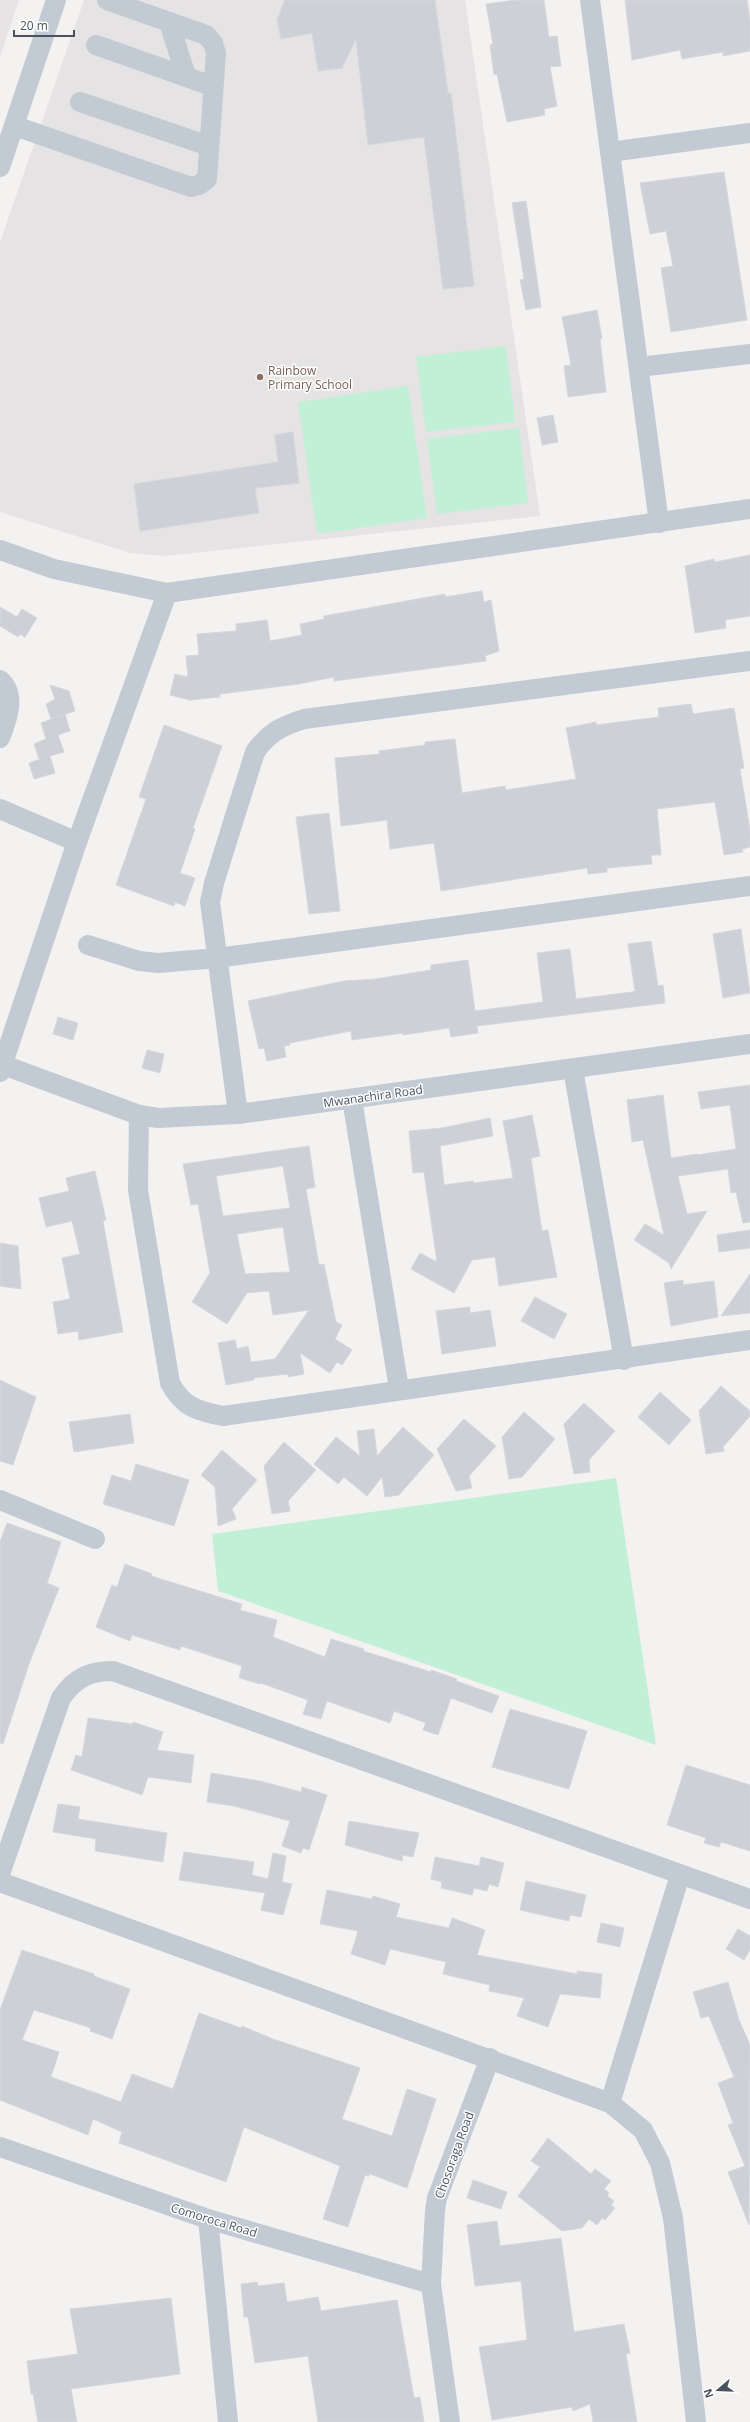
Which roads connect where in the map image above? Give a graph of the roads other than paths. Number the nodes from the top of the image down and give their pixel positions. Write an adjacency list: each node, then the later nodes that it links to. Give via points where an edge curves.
1 (56, 0): 9 (street)
2 (107, 0): 4 (street)
3 (590, 0): 12 (street)
4 (169, 22): 6 (street); 7 (street, via 206,35 213,43 216,53)
5 (96, 45): 6 (street)
6 (186, 76): 7 (street)
7 (212, 86): 11 (street)
8 (80, 102): 11 (street)
9 (15, 126): 11 (street, via 191,186 199,185 207,179); 13 (street)
10 (750, 133): 12 (street)
11 (209, 146)
12 (610, 152): 15 (street)
13 (0, 167)
14 (750, 354): 15 (street)
15 (638, 367): 17 (street)
16 (750, 509): 17 (street)
17 (659, 523): 19 (street)
18 (0, 550): 19 (street, via 54,569)
19 (167, 592): 24 (street)
20 (750, 661): 27 (street, via 304,719 283,726 265,738 255,752 214,883 210,902)
21 (0, 680): 22 (street, via 10,699)
22 (0, 738)
23 (0, 809): 24 (street)
24 (77, 842): 29 (street)
25 (750, 886): 27 (street)
26 (88, 945): 27 (street, via 158,963)
27 (216, 958): 32 (street)
28 (750, 1044): 30 (street, Mwanachira Road)
29 (1, 1069): 33 (street, Mwanachira Road)
30 (573, 1069): 31 (street, Mwanachira Road); 35 (street)
31 (352, 1099): 32 (street, Mwanachira Road); 36 (street)
32 (238, 1114): 33 (street, Mwanachira Road, via 158,1118)
33 (139, 1115): 36 (street, via 138,1190 170,1383 179,1399 200,1412 223,1416)
34 (750, 1340): 35 (street)
35 (624, 1360): 36 (street)
36 (399, 1390)
37 (0, 1500): 38 (street)
38 (95, 1539)
39 (0, 1874): 40 (street, via 61,1698 82,1676 95,1671 113,1671)
40 (680, 1875): 42 (street); 44 (street)
41 (0, 1882): 43 (street)
42 (750, 1899)
43 (490, 2058): 44 (street); 47 (street, Chosoraga Road, via 437,2198)
44 (610, 2103): 50 (street, via 643,2130 660,2163 673,2218)
45 (0, 2147): 46 (street, Comoroca Road)
46 (208, 2219): 47 (street, Comoroca Road); 48 (street)
47 (431, 2284): 49 (street, Chosoraga Road)
48 (228, 2422)
49 (450, 2422)
50 (696, 2422)

